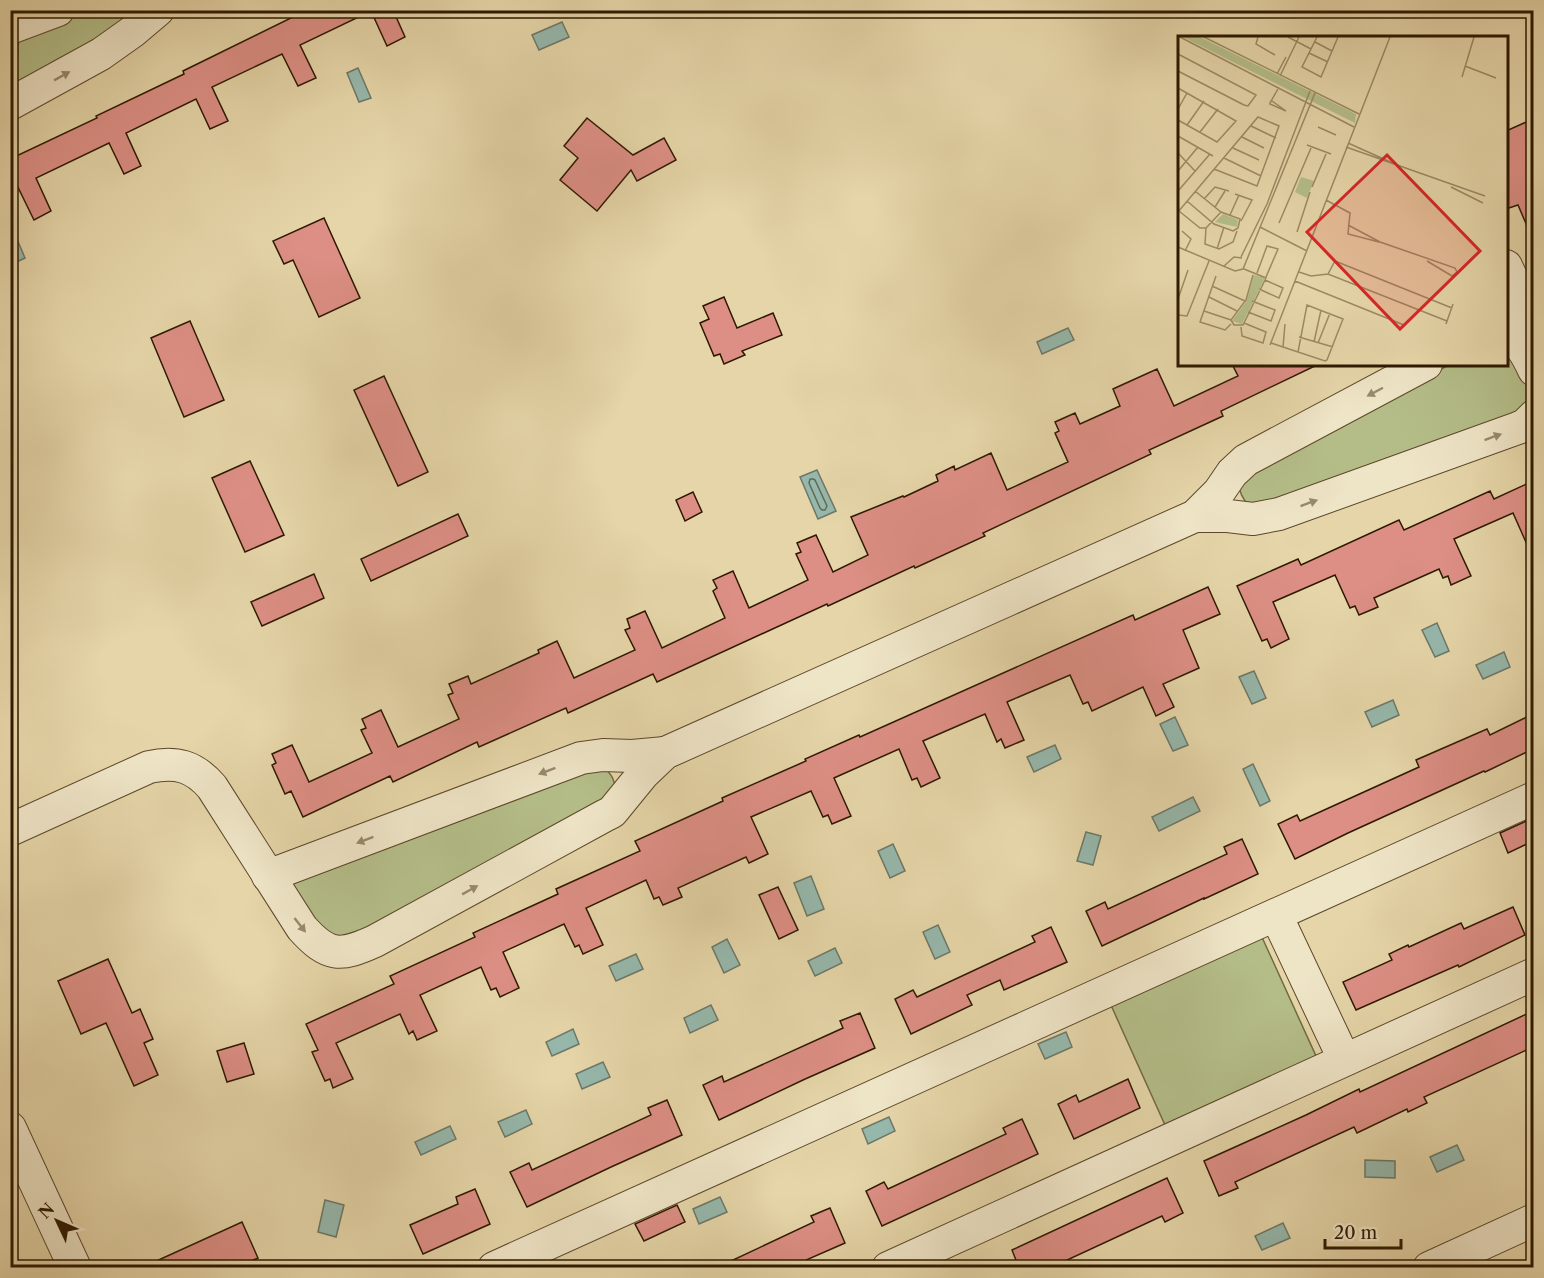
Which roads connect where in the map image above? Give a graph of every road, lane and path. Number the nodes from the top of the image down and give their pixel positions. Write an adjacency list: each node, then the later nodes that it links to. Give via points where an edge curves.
1 (58, 10): 3 (street)
2 (158, 10): 4 (street, one-way to 2, via 101,54)
3 (10, 28)
4 (10, 104)
5 (1508, 270): 6 (street, via 1520,296 1517,317)
6 (1508, 334)
7 (1508, 337): 9 (street, via 1528,355)
8 (1422, 366): 11 (street, one-way to 11, via 1256,454)
9 (1533, 370)
10 (1533, 416): 13 (street, one-way to 10, via 1279,514 1518,428)
11 (1232, 474): 12 (street); 13 (street, via 1235,500)
12 (1195, 516): 13 (street); 14 (street)
13 (1253, 519)
14 (665, 753): 15 (street); 16 (street)
15 (603, 755): 16 (street, via 619,775); 19 (street, one-way to 19, via 580,758)
16 (623, 797): 19 (street, one-way to 16, via 311,939 332,951 352,951 612,812)
17 (1533, 798): 20 (street)
18 (11, 829): 19 (street, via 149,767 184,766 212,788)
19 (268, 876)
20 (1276, 915): 22 (street); 26 (street)
21 (1533, 974): 22 (street)
22 (1344, 1059): 27 (street)
23 (10, 1128): 25 (street)
24 (1533, 1220): 28 (street)
25 (75, 1268)
26 (494, 1268)
27 (888, 1268)
28 (1429, 1268)

